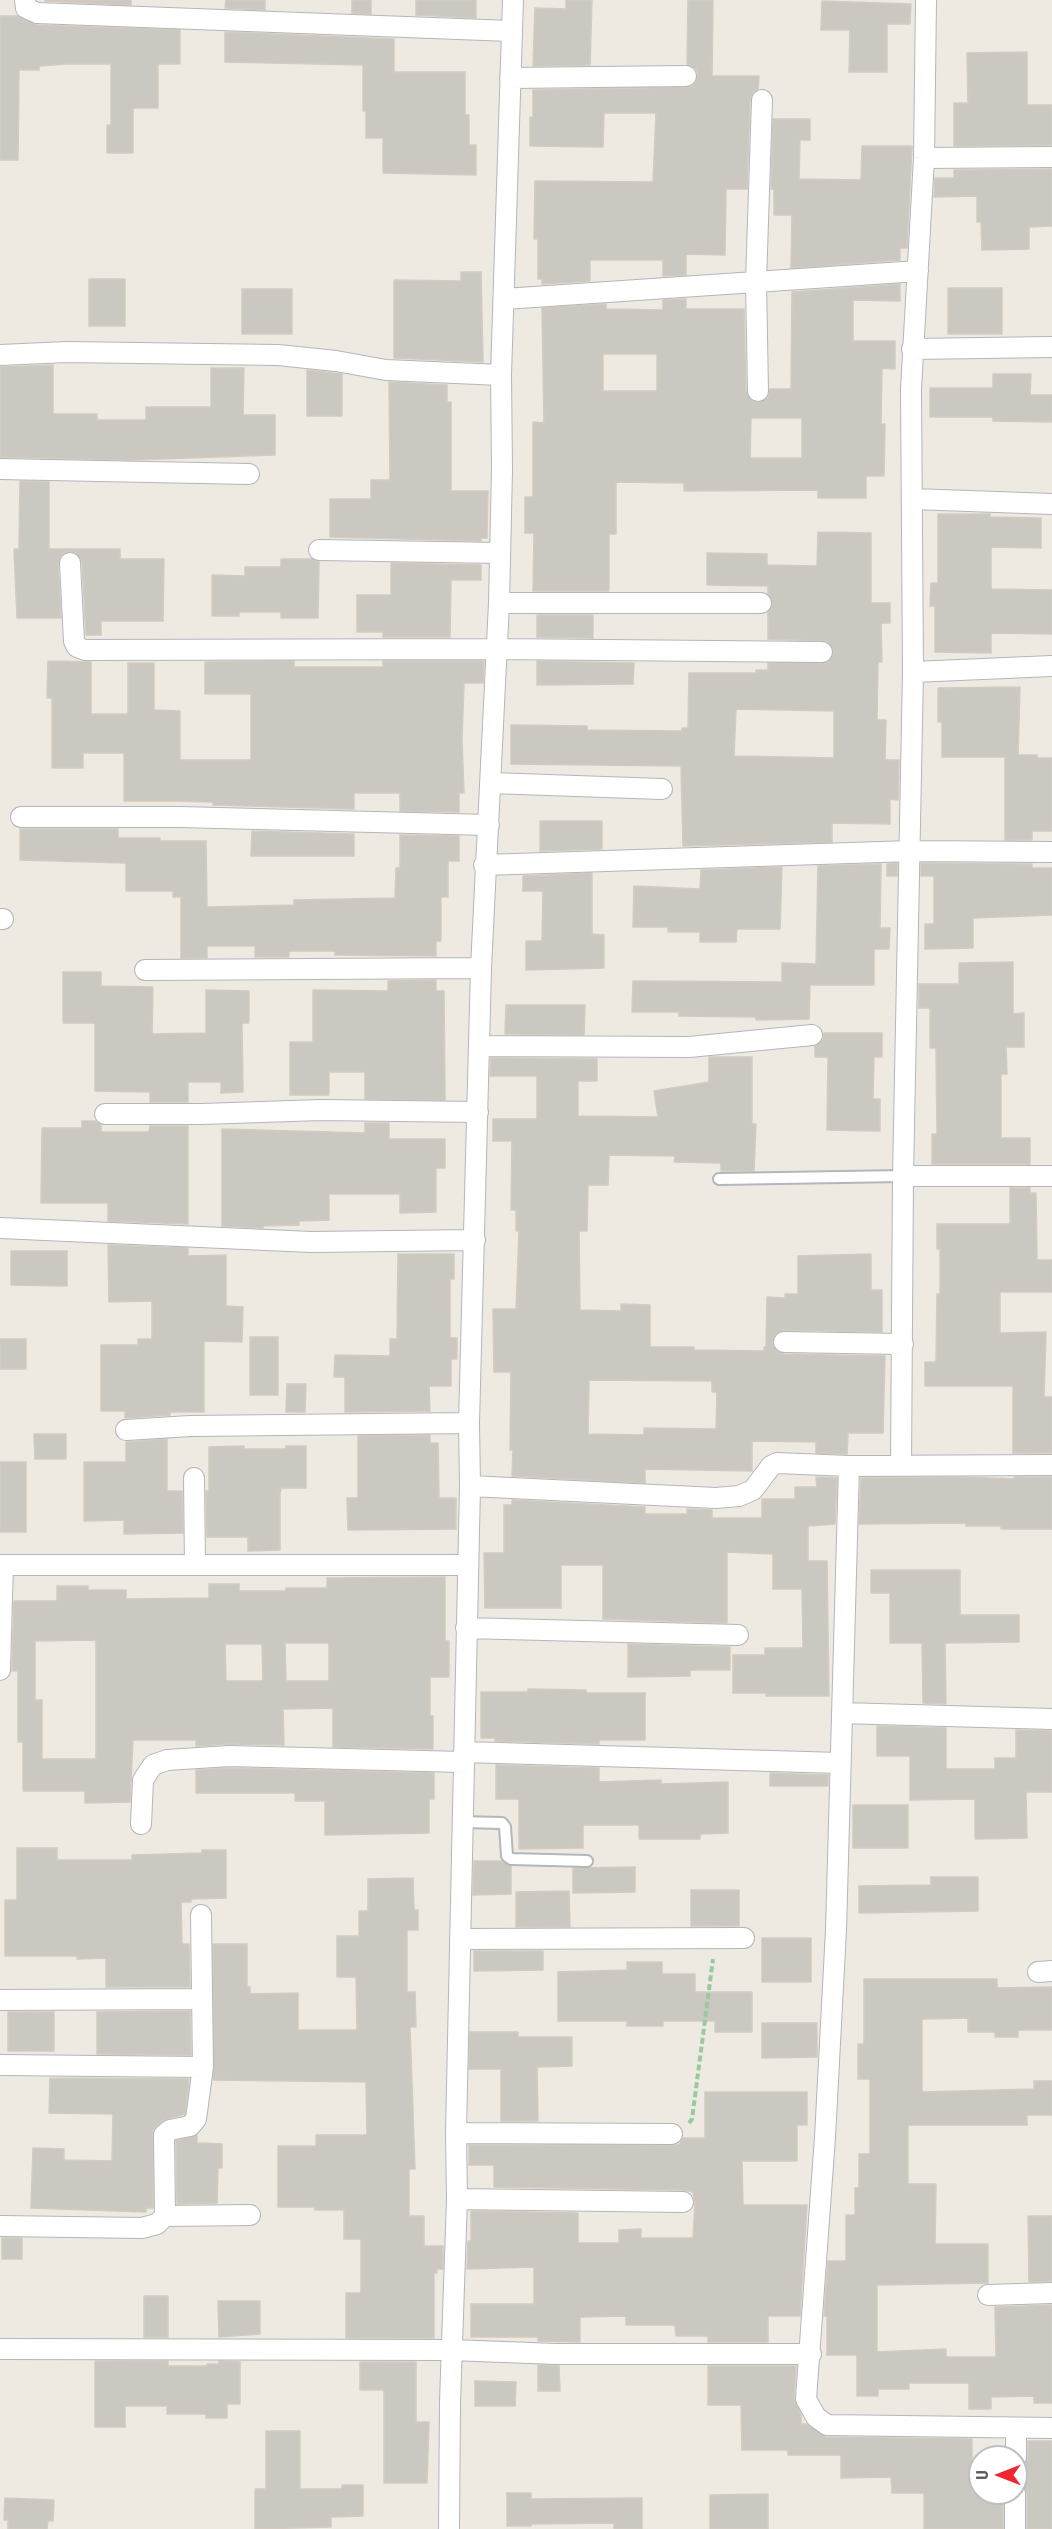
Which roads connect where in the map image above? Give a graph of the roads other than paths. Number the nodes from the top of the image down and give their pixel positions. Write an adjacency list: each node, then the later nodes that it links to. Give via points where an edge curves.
1 (25, 0): 4 (street, via 26,8 37,13)
2 (513, 0): 4 (street)
3 (926, 0): 9 (street)
4 (511, 32): 6 (street)
5 (686, 76): 6 (street)
6 (510, 78): 12 (street)
7 (762, 100): 11 (street)
8 (1052, 156): 9 (street)
9 (924, 158): 10 (street)
10 (918, 271): 11 (street); 14 (street)
11 (756, 282): 12 (street); 17 (street)
12 (504, 298): 16 (street)
13 (1052, 347): 14 (street)
14 (912, 349): 20 (street)
15 (0, 355): 16 (street, via 67,352 278,356 386,370)
16 (501, 375): 23 (street)
17 (758, 391)
18 (0, 469): 19 (street)
19 (249, 474)
20 (913, 499): 21 (street); 30 (street)
21 (1052, 504)
22 (319, 550): 23 (street)
23 (500, 553): 25 (street)
24 (70, 563): 27 (street, via 74,641 81,649)
25 (499, 603): 26 (street); 27 (street)
26 (761, 603)
27 (497, 649): 28 (street); 31 (street)
28 (822, 652)
29 (1052, 666): 30 (street)
30 (913, 672): 35 (street)
31 (491, 783): 32 (street); 34 (street)
32 (662, 789)
33 (21, 817): 34 (street)
34 (489, 825): 37 (street)
35 (911, 852): 36 (street); 37 (street); 44 (street)
36 (1052, 852)
37 (484, 865): 38 (street)
38 (481, 968): 39 (street); 41 (street)
39 (145, 970)
40 (812, 1035): 41 (street, via 688,1047)
41 (480, 1046): 42 (street)
42 (478, 1112): 43 (street); 48 (street)
43 (105, 1114)
44 (903, 1176): 45 (street); 46 (lane); 50 (street)
45 (1052, 1176)
46 (719, 1179)
47 (0, 1228): 48 (street, via 311,1242)
48 (475, 1240): 51 (street)
49 (784, 1342): 50 (street)
50 (903, 1344): 53 (street)
51 (469, 1422): 52 (street); 57 (street)
52 (126, 1430)
53 (901, 1465): 54 (street); 55 (street)
54 (1052, 1465)
55 (849, 1466): 57 (street, via 777,1463 753,1490 716,1498); 64 (street)
56 (194, 1478): 60 (street)
57 (470, 1486): 58 (street)
58 (467, 1564): 60 (street); 61 (street)
59 (2, 1565): 60 (street); 63 (street)
60 (195, 1565)
61 (466, 1628): 62 (street); 66 (street)
62 (738, 1635)
63 (0, 1670)
64 (842, 1713): 65 (street); 67 (street)
65 (1052, 1719)
66 (464, 1757): 67 (street); 68 (street); 69 (street, via 229,1756 167,1760 153,1765 143,1780)
67 (840, 1763): 89 (street, via 833,1976)
68 (462, 1822): 70 (lane, via 502,1823 507,1856 511,1859); 73 (street)
69 (141, 1824)
70 (587, 1861)
71 (201, 1915): 74 (street)
72 (744, 1938): 73 (street)
73 (460, 1939): 78 (street)
74 (202, 1999): 75 (street); 77 (street)
75 (0, 2000)
76 (0, 2065): 77 (street)
77 (202, 2067): 83 (street, via 196,2119 190,2126 164,2135)
78 (456, 2133): 79 (street); 80 (street)
79 (672, 2134)
80 (457, 2199): 81 (street); 88 (street)
81 (683, 2202)
82 (250, 2215): 83 (street)
83 (165, 2216): 84 (street, via 157,2224 142,2228)
84 (0, 2226)
85 (1052, 2294): 86 (street)
86 (988, 2295)
87 (0, 2349): 88 (street)
88 (451, 2350): 89 (street); 94 (street)
89 (811, 2354): 91 (street, via 806,2399 816,2417 827,2425)
90 (1052, 2428): 91 (street)
91 (1016, 2429): 92 (street)
92 (1016, 2445)
93 (1015, 2505): 95 (street)
94 (449, 2529)
95 (1015, 2529)

